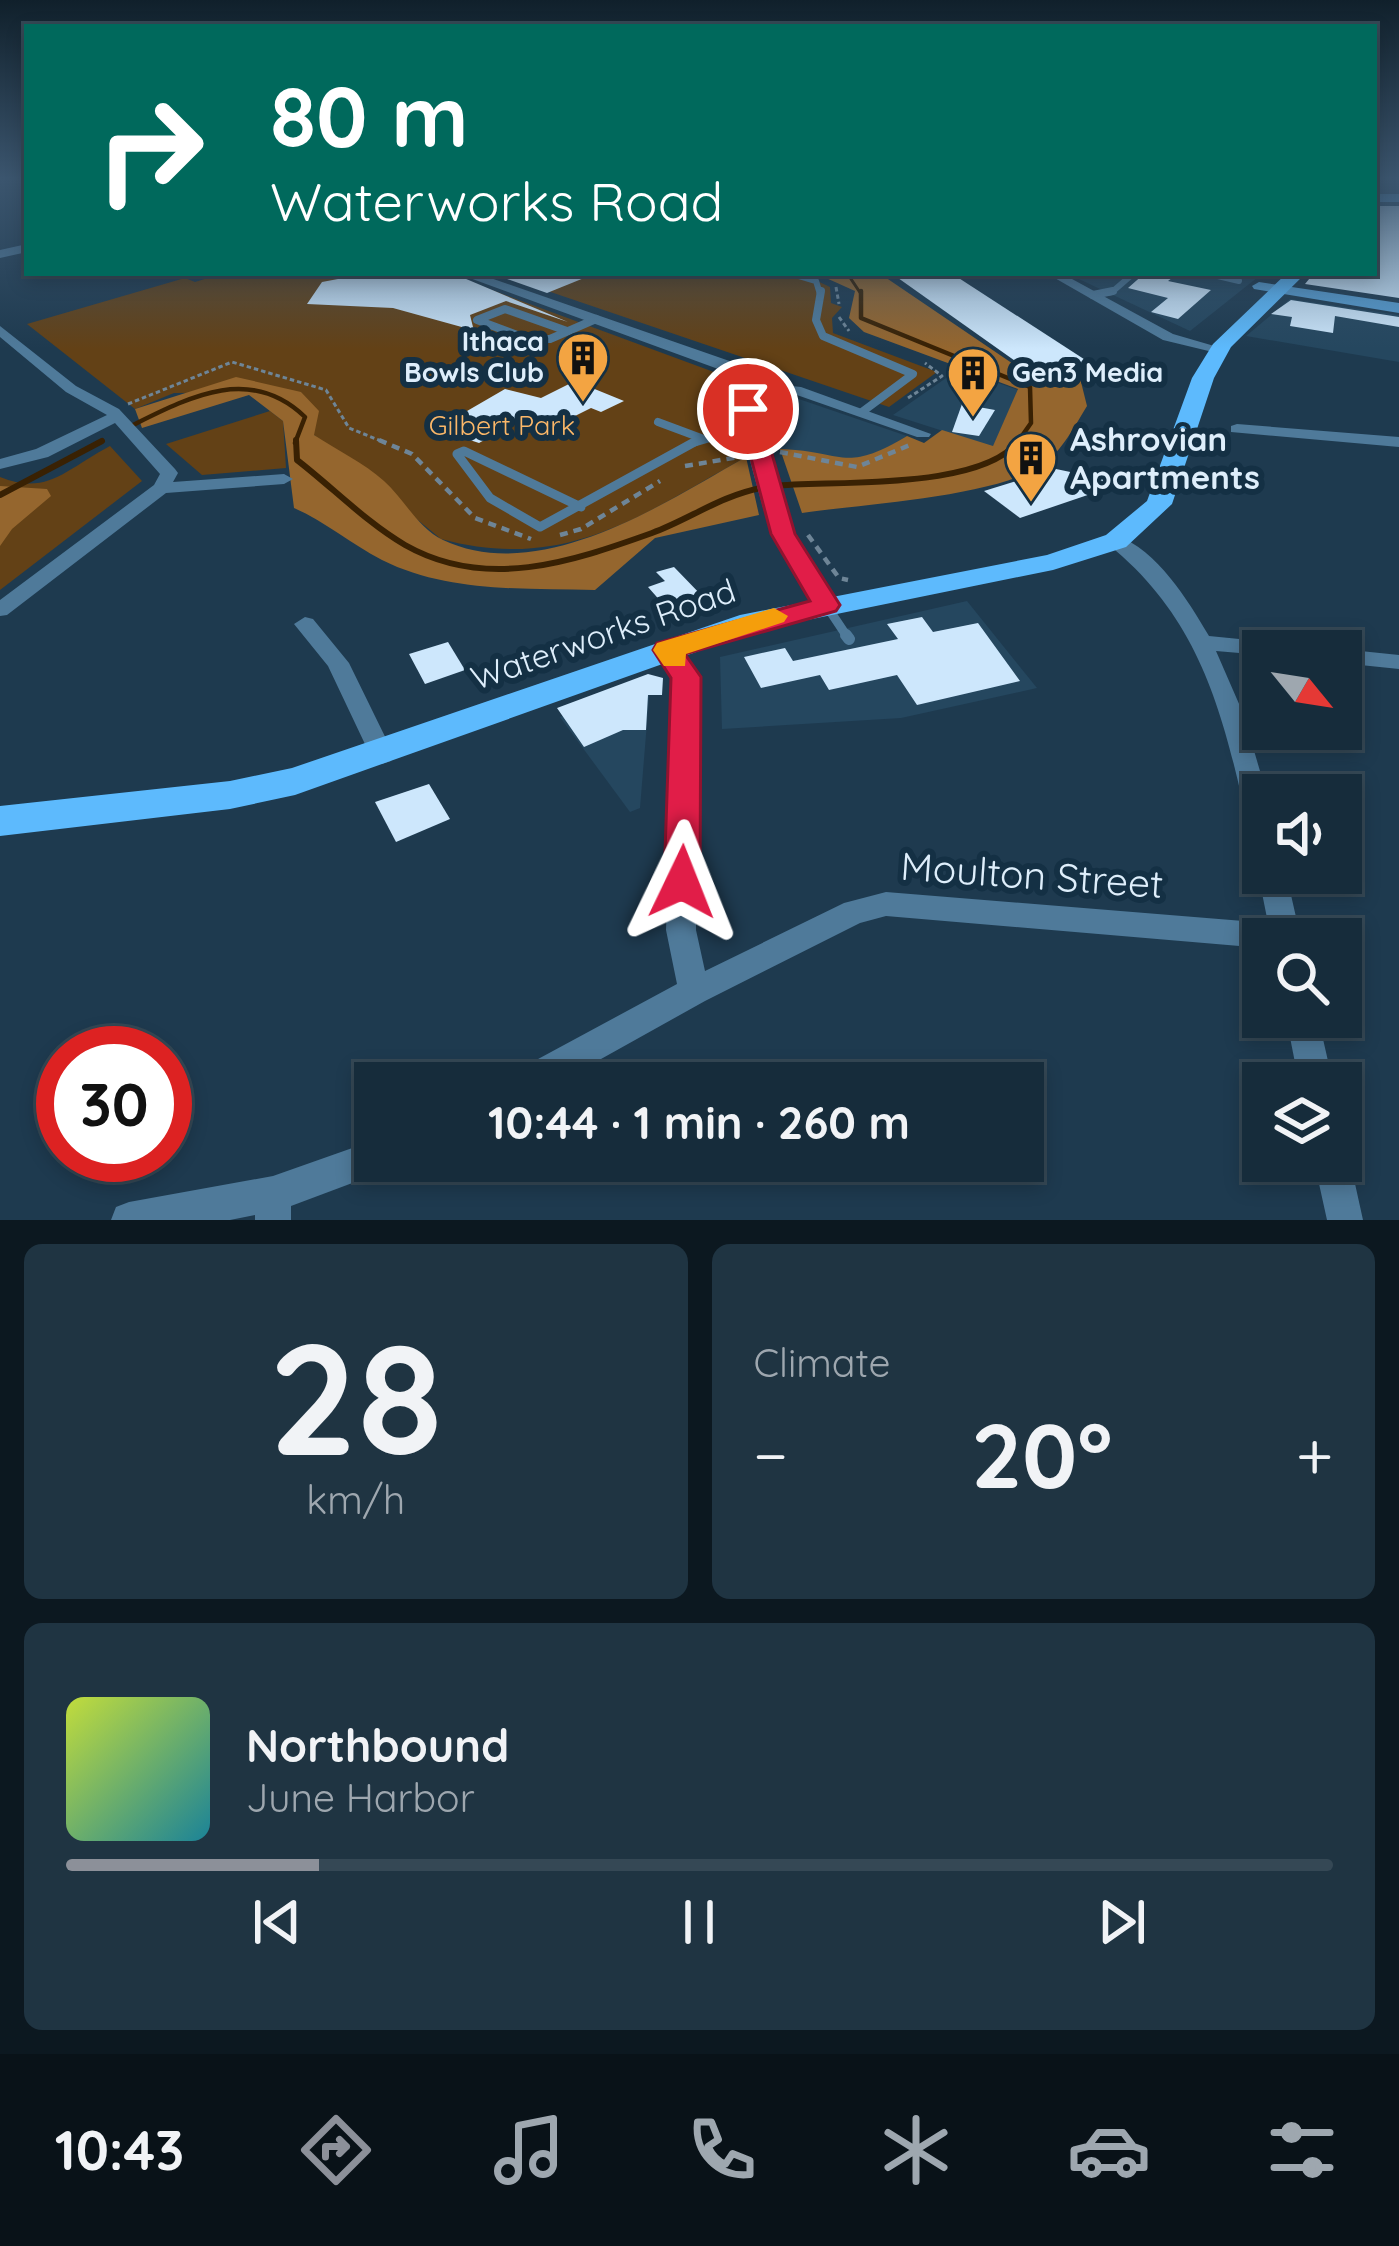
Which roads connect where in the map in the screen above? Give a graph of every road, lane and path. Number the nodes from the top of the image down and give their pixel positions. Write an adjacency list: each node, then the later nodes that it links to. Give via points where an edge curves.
1 (471, 276): 9 (street)
2 (799, 276): 14 (lane, via 821,289 816,320 823,336 913,374)
3 (1058, 276): 7 (street)
4 (1131, 276): 7 (lane)
5 (1224, 276): 6 (lane)
6 (1263, 282): 8 (main road); 12 (main road, Waterworks Road)
7 (1093, 295): 12 (street, via 1168,337)
8 (1399, 308)
9 (596, 320): 11 (lane); 13 (street, via 730,367)
10 (0, 330): 15 (street)
11 (567, 331): 11 (lane, via 527,339 477,320 505,309)
12 (1212, 348): 30 (main road, Waterworks Road, via 1163,497)
13 (746, 386): 14 (street, via 783,387); 17 (street)
14 (862, 412): 19 (street)
15 (118, 416): 23 (street); 25 (path, via 128,404 225,363 312,384 332,395 349,428 412,454 475,518 518,538 581,529); 27 (street, via 169,473)
16 (658, 422): 20 (lane)
17 (751, 426): 20 (lane); 22 (street)
18 (1237, 428): 21 (street)
19 (923, 434): 22 (path, via 864,467)
20 (701, 438): 28 (lane)
21 (1399, 442)
22 (763, 451): 24 (path); 32 (street, bridge, via 788,546)
23 (0, 464)
24 (682, 467)
25 (669, 474)
26 (284, 479): 27 (street)
27 (161, 488): 33 (street)
28 (581, 507): 28 (lane, via 540,526 490,498 457,454)
29 (808, 535): 31 (path, via 838,578)
30 (1117, 541): 32 (main road, Waterworks Road, via 1068,559); 36 (street, via 1157,571)
31 (848, 580)
32 (826, 605): 35 (lane); 38 (main road, Waterworks Road)
33 (0, 610)
34 (305, 624): 41 (street, via 338,663)
35 (848, 638)
36 (1200, 641): 37 (street); 42 (street)
37 (1242, 646)
38 (667, 650): 41 (main road, Waterworks Road); 45 (street, via 686,677 681,930)
39 (1362, 658): 40 (street)
40 (1399, 662)
41 (382, 754): 43 (main road, Waterworks Road, via 230,795)
42 (1250, 774)
43 (0, 821)
44 (1242, 934): 45 (street, Moulton Street, via 886,904 854,912)
45 (694, 992): 46 (street, Moulton Street)
46 (565, 1062)
47 (354, 1168): 49 (street)
48 (1337, 1182): 51 (street)
49 (273, 1207): 50 (street)
50 (129, 1220)
51 (1345, 1220)

